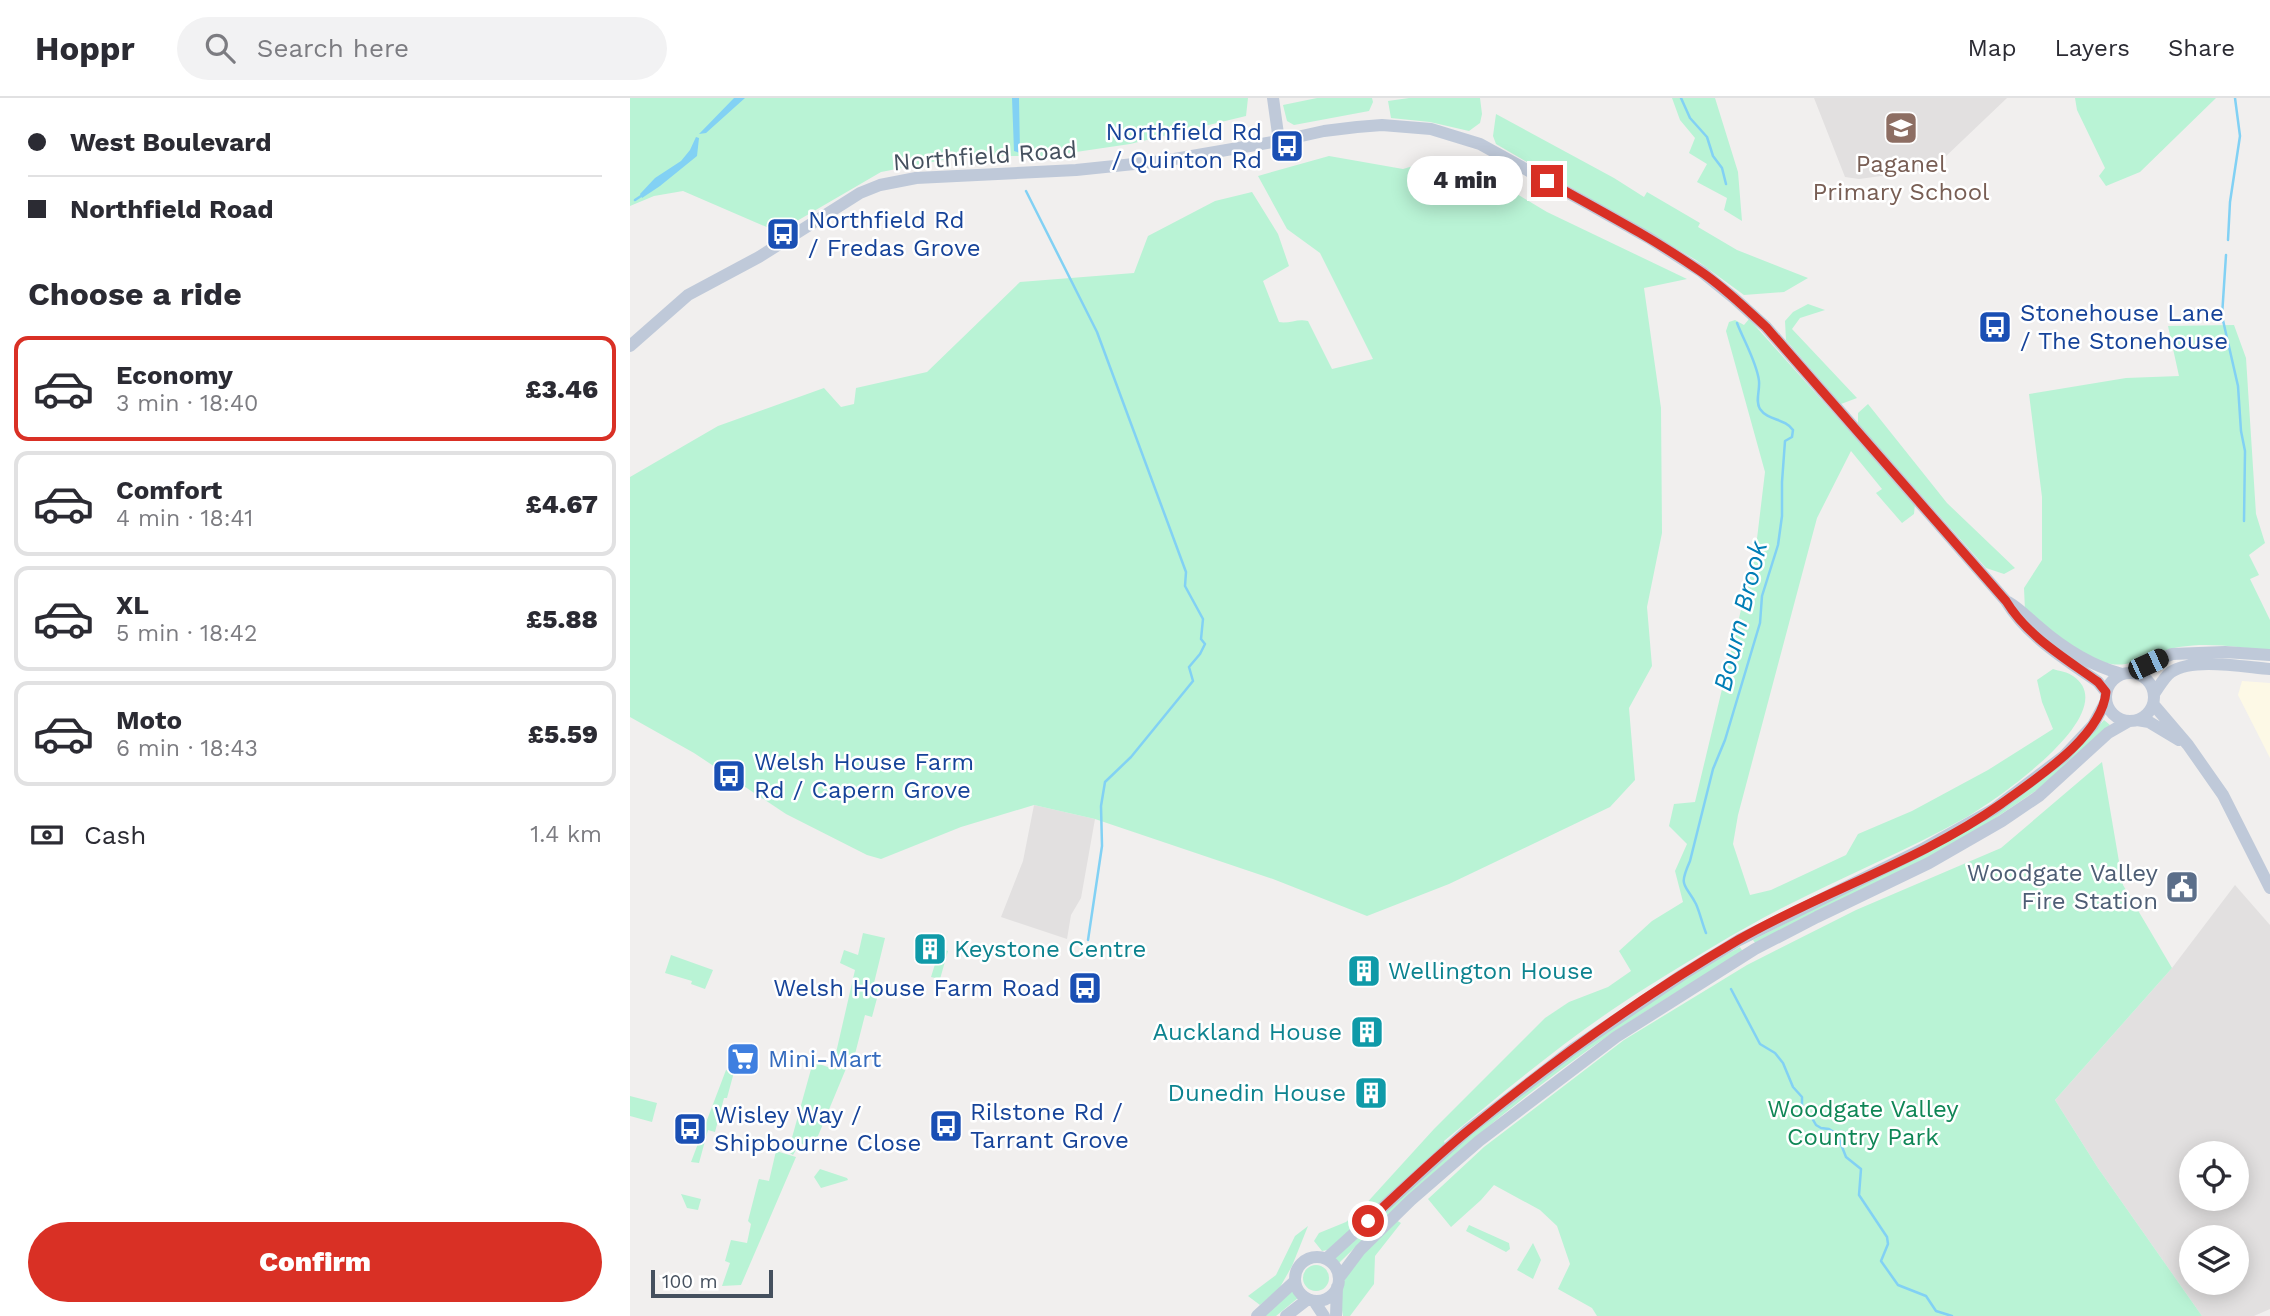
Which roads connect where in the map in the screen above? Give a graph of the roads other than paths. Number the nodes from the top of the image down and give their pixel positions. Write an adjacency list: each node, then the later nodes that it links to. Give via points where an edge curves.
1 (1273, 98): 2 (main road)
2 (1279, 141): 3 (main road, Northfield Road, via 1163,161 916,178 880,185 688,295); 4 (main road, Northfield Road, via 1382,125 1431,129 1480,144 1649,238 1702,272 1754,317)
3 (630, 346)
4 (2006, 601): 7 (main road, via 2083,658); 8 (main road, via 2031,633 2098,682)
5 (2270, 655): 7 (main road, via 2172,654)
6 (2270, 669): 9 (main road, via 2189,665 2169,673)
7 (2127, 673): 8 (main road, via 2112,681); 9 (main road, via 2147,679)
8 (2106, 696): 10 (main road, via 2114,715); 13 (main road, via 2093,724 2064,756 1994,809 1739,940 1573,1049 1468,1130)
9 (2154, 699): 10 (main road, via 2147,714); 11 (main road)
10 (2133, 720): 11 (main road, via 2149,722); 15 (main road, via 2108,733 2039,796 2002,821 1755,949 1616,1037 1479,1141 1411,1200 1360,1250)
11 (2188, 745): 12 (main road, via 2228,804)
12 (2270, 888)
13 (1326, 1259): 14 (main road, via 1306,1260); 15 (main road, via 1335,1266)
14 (1295, 1281): 16 (main road, via 1300,1293); 17 (main road)
15 (1338, 1282): 16 (main road, via 1332,1295); 20 (main road)
16 (1311, 1300): 18 (main road); 19 (main road)
17 (1257, 1316)
18 (1286, 1316)
19 (1324, 1316)
20 (1336, 1316)

